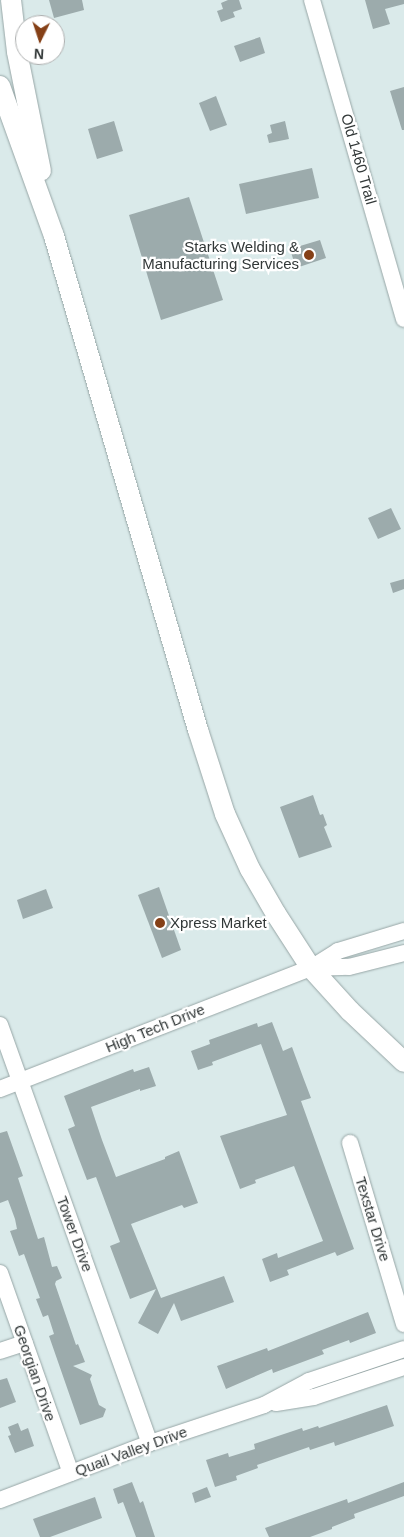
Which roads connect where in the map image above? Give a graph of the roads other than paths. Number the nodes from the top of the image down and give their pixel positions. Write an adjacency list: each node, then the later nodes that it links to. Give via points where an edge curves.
1 (11, 0): 4 (main road, via 17,52)
2 (312, 0): 5 (street, Old 1460 Trail)
3 (0, 86): 4 (main road)
4 (54, 236): 8 (main road, via 225,814 250,869)
5 (404, 319)
6 (404, 931): 8 (street, High Tech Drive, via 338,951)
7 (404, 953): 8 (street, High Tech Drive, via 349,967)
8 (311, 968): 10 (main road, via 350,1011); 11 (street, High Tech Drive)
9 (0, 1025): 11 (street, Tower Drive)
10 (404, 1062)
11 (21, 1081): 12 (street, High Tech Drive); 21 (street, Tower Drive)
12 (0, 1089)
13 (350, 1143): 15 (street, Texstar Drive)
14 (0, 1273): 16 (street, Georgian Drive)
15 (404, 1324)
16 (25, 1342): 18 (street); 22 (street, Georgian Drive)
17 (404, 1350): 20 (street, Quail Valley Drive, via 309,1381)
18 (0, 1351)
19 (404, 1367): 20 (street, Quail Valley Drive, via 314,1397)
20 (264, 1405): 21 (street, Quail Valley Drive)
21 (150, 1444): 22 (street, Quail Valley Drive)
22 (71, 1473): 23 (street, Quail Valley Drive)
23 (0, 1500)

